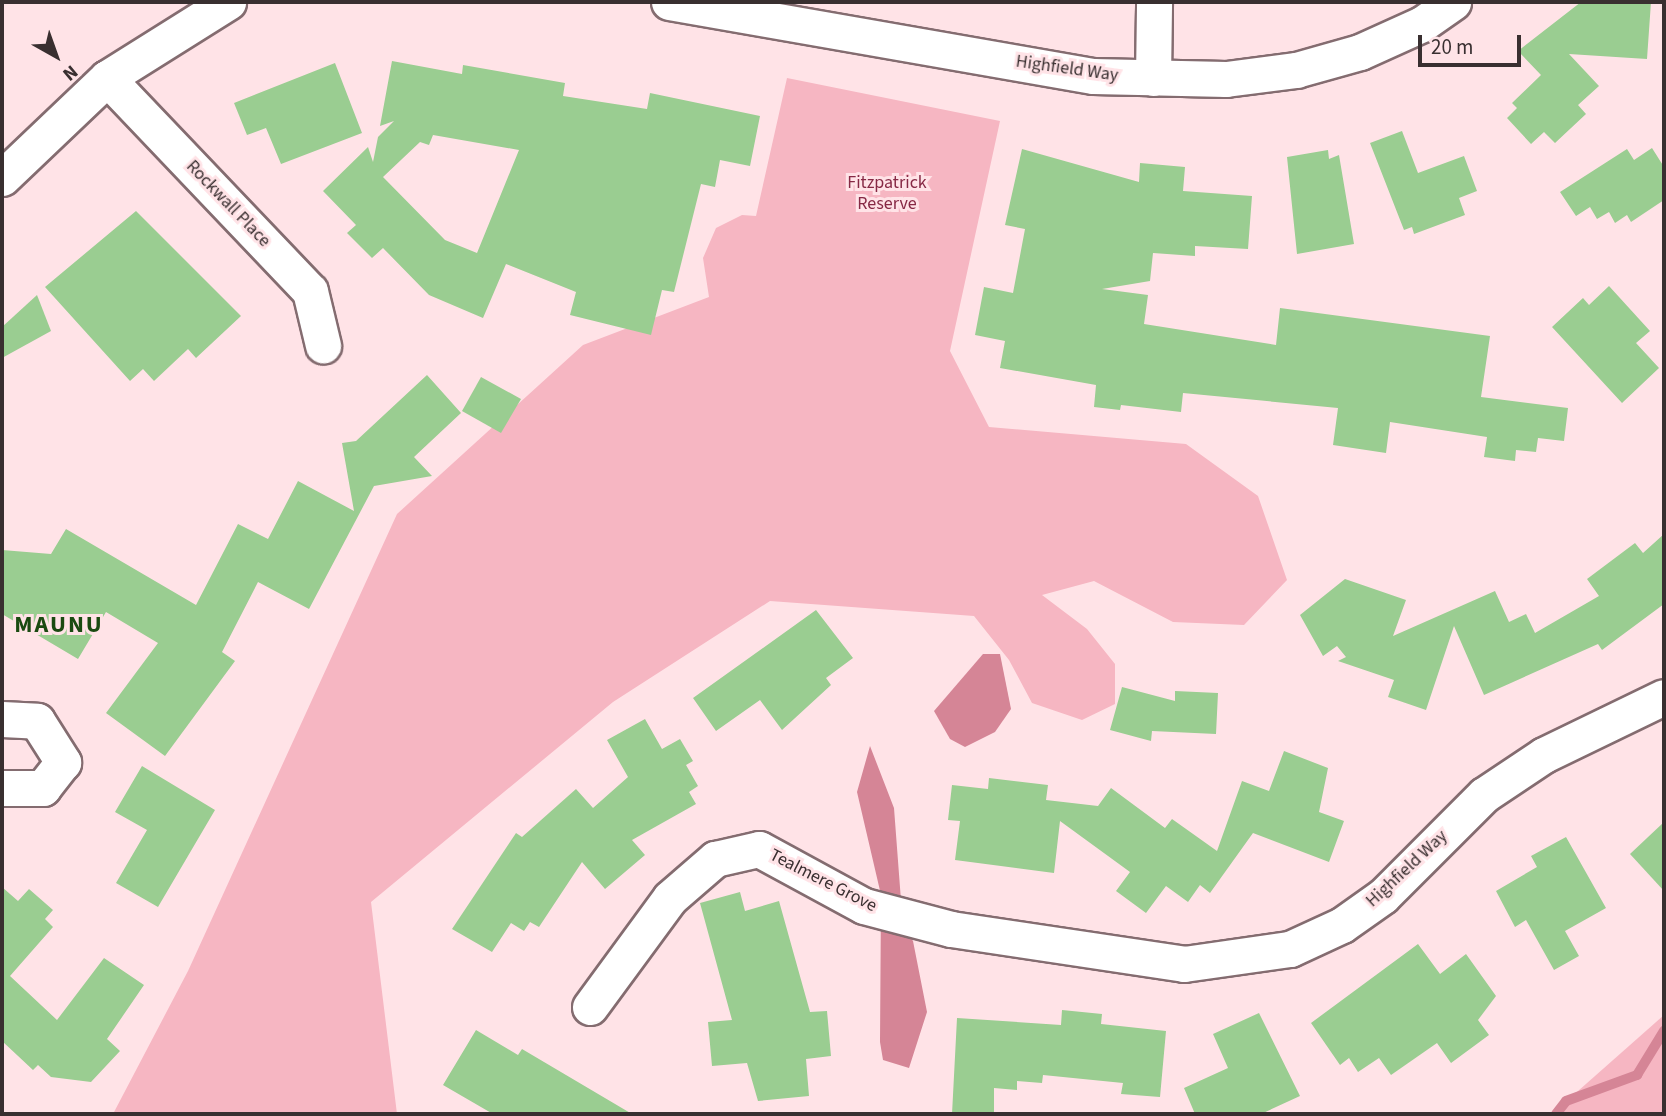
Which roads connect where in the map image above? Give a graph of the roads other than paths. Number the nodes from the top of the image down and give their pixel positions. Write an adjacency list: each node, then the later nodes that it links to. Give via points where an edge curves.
1 (228, 2): 5 (street, via 162,37)
2 (669, 2): 6 (street, Highfield Way, via 1093,76)
3 (1154, 2): 6 (street)
4 (1453, 2): 6 (street, Highfield Way, via 1422,24 1360,51 1296,70)
5 (107, 78): 7 (street); 8 (street, Rockwall Place, via 310,291)
6 (1153, 78)
7 (2, 178)
8 (323, 345)
9 (1664, 697): 12 (street, Highfield Way, via 1544,755 1484,795 1383,895 1342,925 1290,949 1184,964)
10 (2, 719): 11 (street, via 37,721 63,762 43,788)
11 (2, 788)
12 (999, 936): 13 (street, Tealmere Grove, via 864,906 759,849 715,859 670,898)
13 (590, 1007)

